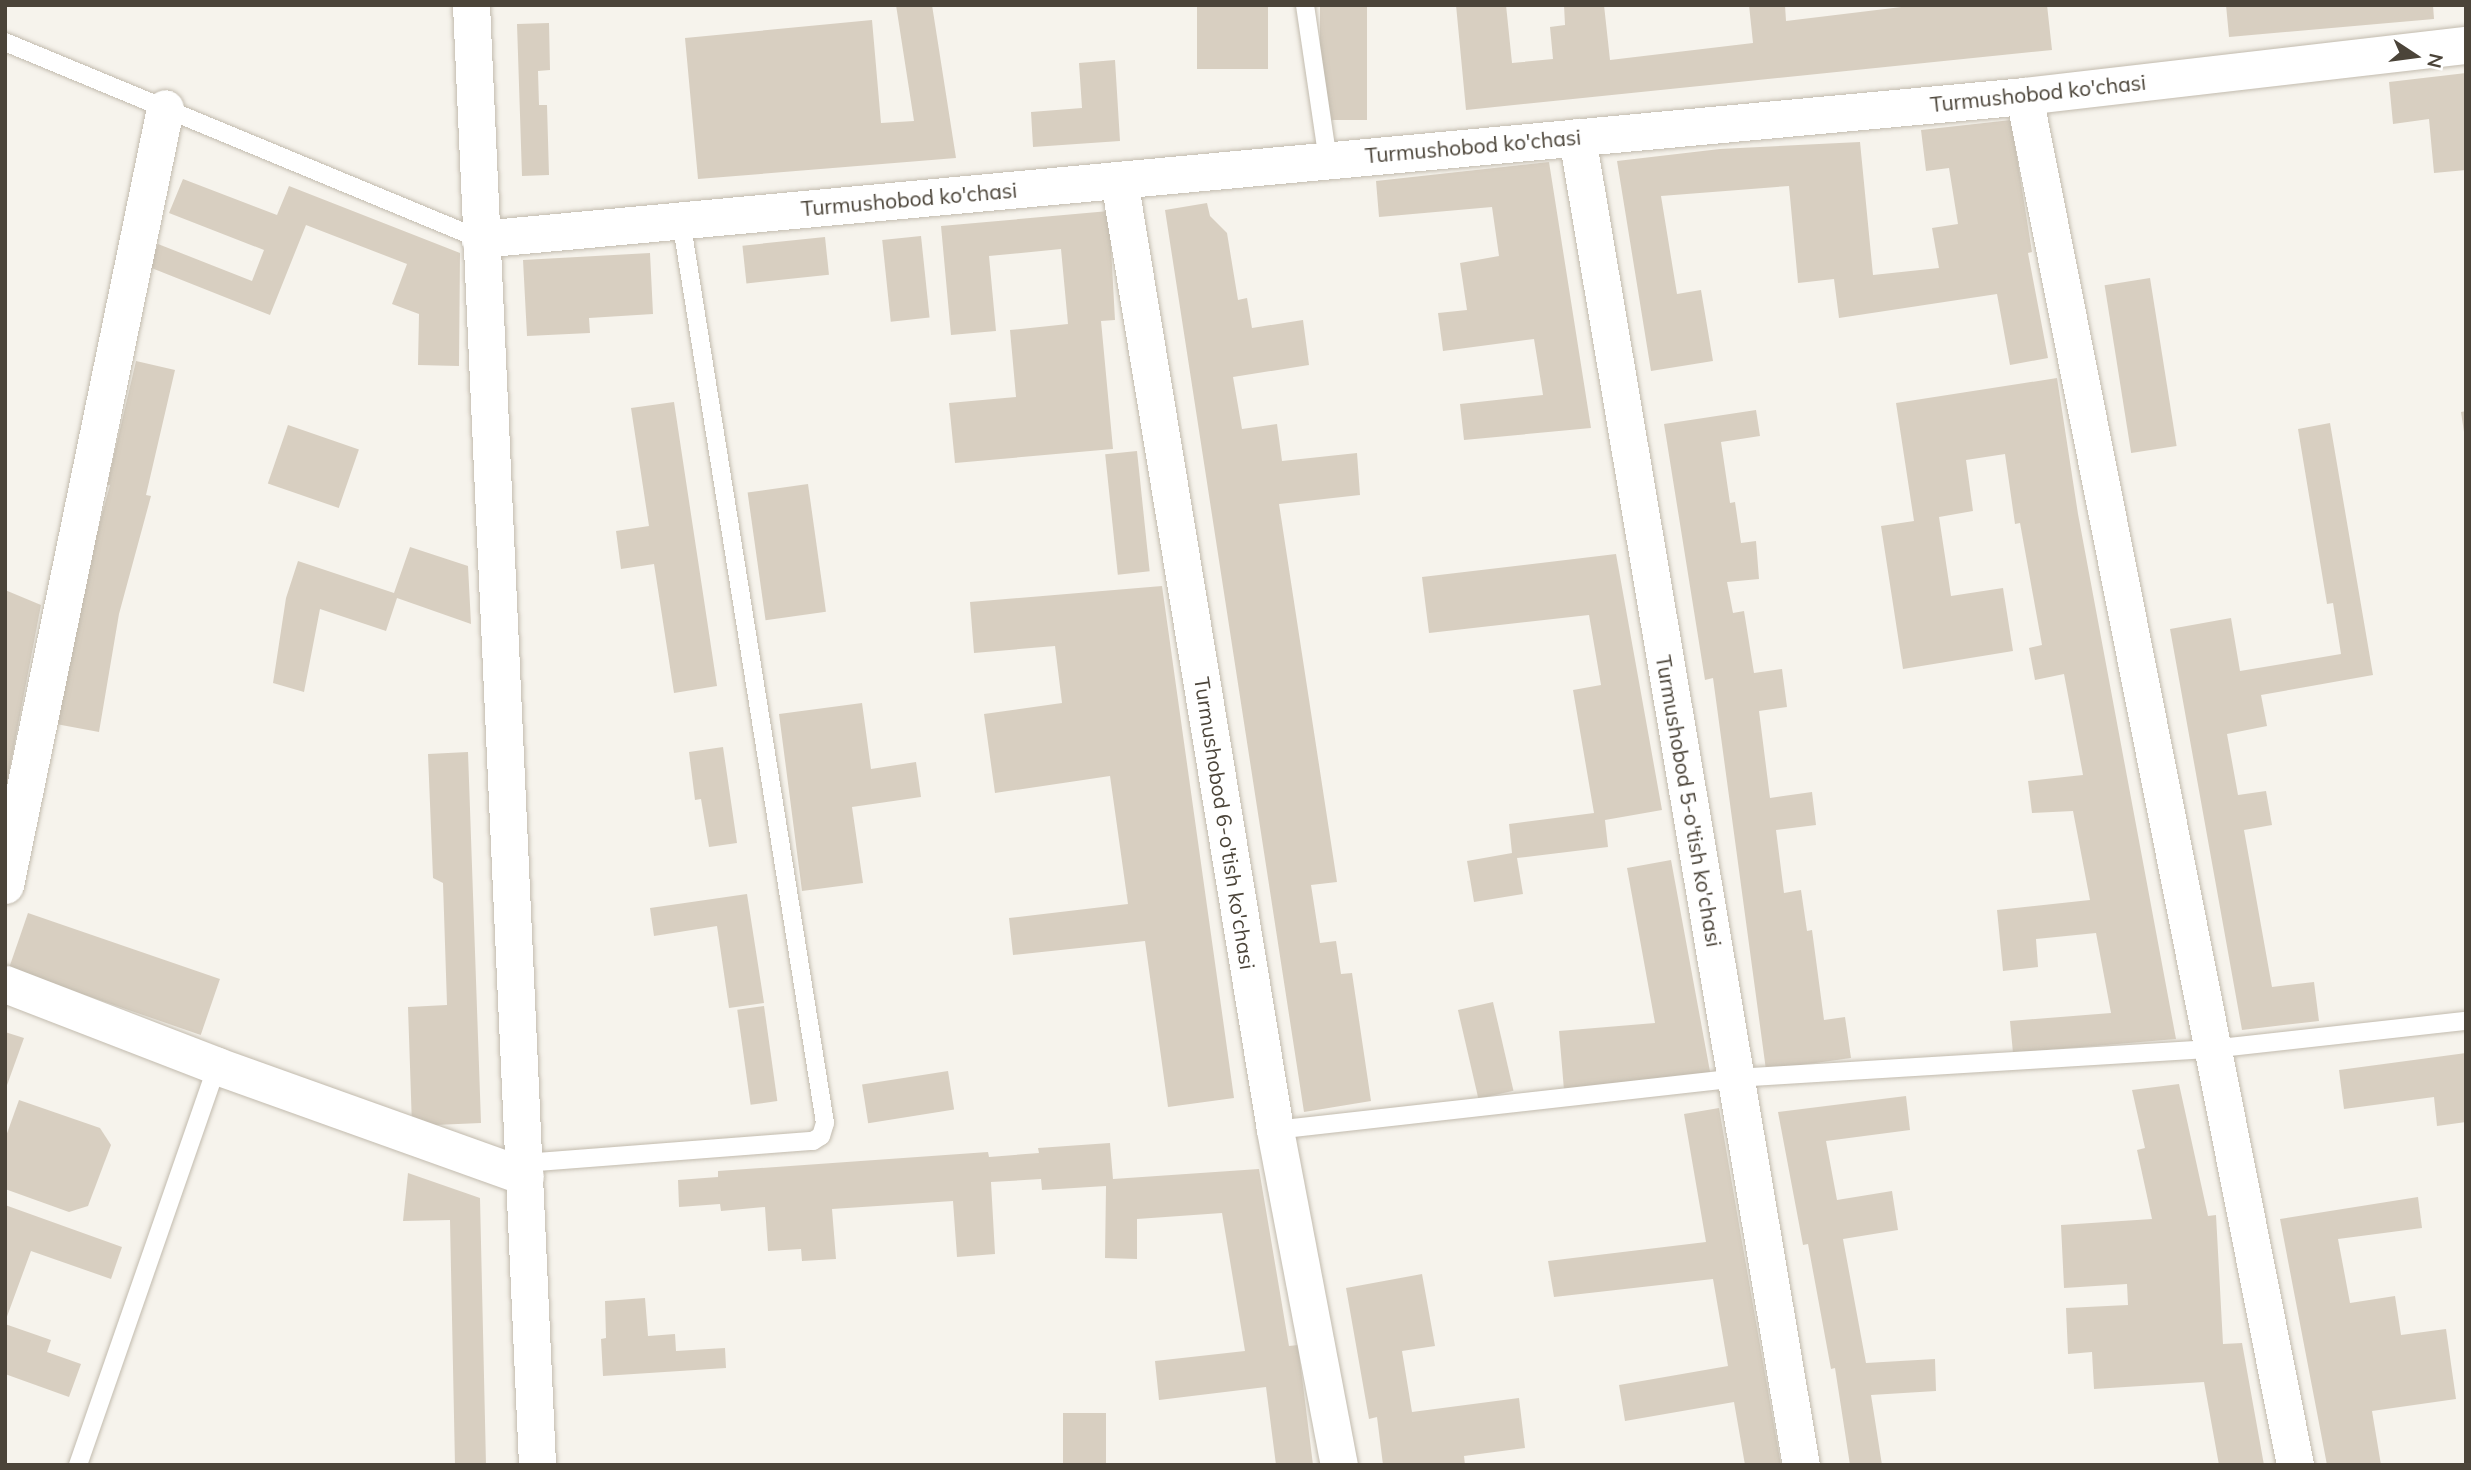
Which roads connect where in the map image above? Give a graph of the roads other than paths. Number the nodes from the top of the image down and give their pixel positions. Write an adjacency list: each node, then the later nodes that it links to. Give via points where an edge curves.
1 (471, 5): 11 (street)
2 (1305, 5): 8 (lane)
3 (5, 42): 6 (lane)
4 (2466, 45): 5 (street, Turmushobod ko'chasi)
5 (2024, 96): 7 (street, Turmushobod ko'chasi); 15 (street)
6 (165, 108): 11 (lane); 12 (street)
7 (1577, 137): 8 (street, Turmushobod ko'chasi); 17 (street, Turmushobod 5-o'tish ko'chasi)
8 (1328, 160): 9 (street, Turmushobod ko'chasi)
9 (1119, 180): 10 (street, Turmushobod ko'chasi); 18 (street, Turmushobod 6-o'tish ko'chasi)
10 (681, 220): 11 (street, Turmushobod ko'chasi); 19 (lane, via 825,1123 821,1136 813,1141)
11 (480, 239): 19 (street)
12 (5, 885)
13 (5, 984): 16 (street)
14 (2466, 1021): 15 (lane)
15 (2211, 1049): 17 (lane); 24 (street)
16 (217, 1066): 19 (street); 20 (lane)
17 (1736, 1078): 18 (lane); 23 (street, Turmushobod 5-o'tish ko'chasi)
18 (1275, 1130): 22 (street, Turmushobod 6-o'tish ko'chasi)
19 (525, 1170): 21 (street)
20 (78, 1465)
21 (537, 1465)
22 (1339, 1465)
23 (1801, 1465)
24 (2295, 1465)

